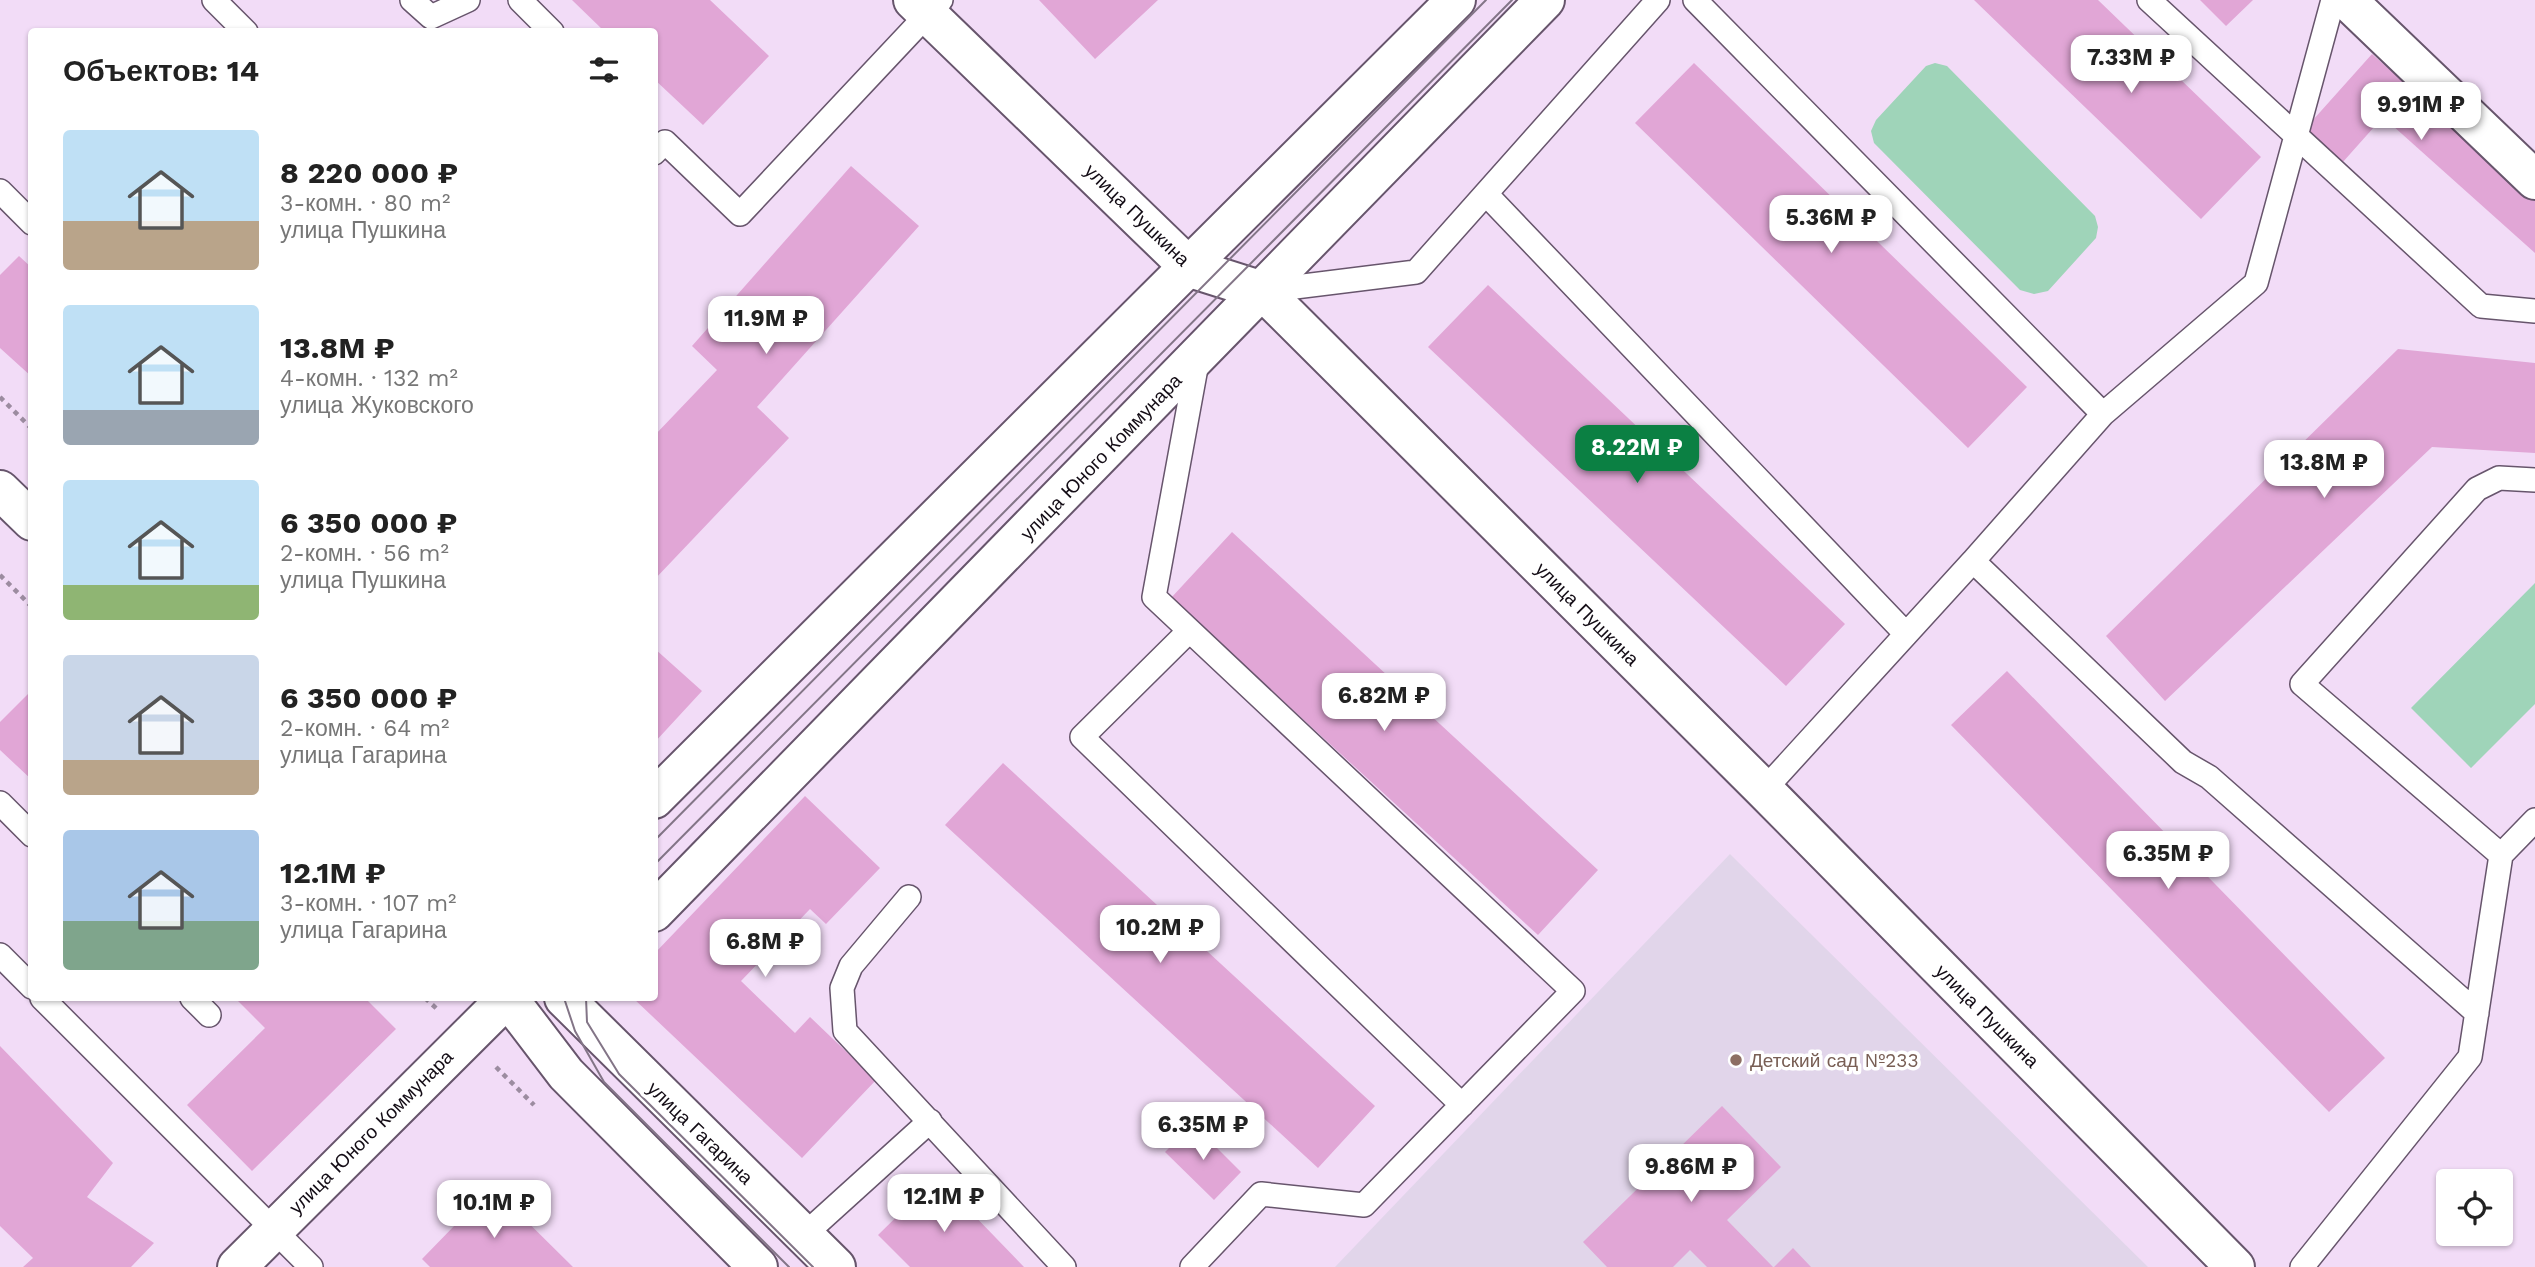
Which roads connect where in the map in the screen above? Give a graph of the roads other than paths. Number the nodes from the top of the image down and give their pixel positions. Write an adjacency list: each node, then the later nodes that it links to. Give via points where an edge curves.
1 (214, 0): 13 (lane)
2 (412, 0): 3 (lane, via 431,17)
3 (468, 0)
4 (520, 0): 14 (lane)
5 (1456, 0): 21 (street)
6 (1545, 0): 22 (street, улица Юного Коммунара)
7 (1658, 0): 19 (lane)
8 (1695, 0): 25 (lane)
9 (2149, 0): 15 (lane)
10 (2333, 0): 15 (lane)
11 (2347, 0): 17 (street)
12 (927, 5): 16 (lane, via 740,214); 21 (street, улица Пушкина)
13 (242, 28)
14 (548, 28)
15 (2296, 136): 23 (lane, via 2481,306); 25 (lane, via 2256,283)
16 (658, 142)
17 (2535, 180)
18 (0, 191): 20 (lane)
19 (1486, 194): 22 (lane, via 1416,272); 31 (lane)
20 (28, 219)
21 (1190, 268): 22 (street, улица Пушкина); 33 (street)
22 (1263, 291): 24 (street, улица Юного Коммунара); 32 (street, улица Пушкина)
23 (2535, 311)
24 (1198, 357): 30 (lane, via 1154,597); 39 (street, улица Юного Коммунара)
25 (2103, 414): 29 (lane)
26 (2535, 480): 37 (lane, via 2499,478 2477,489 2302,684)
27 (0, 490): 28 (street)
28 (28, 517)
29 (1973, 561): 31 (lane); 47 (lane, via 2183,762 2209,777)
30 (1189, 631): 49 (lane, via 1082,737); 49 (lane, via 1573,990)
31 (1906, 634): 32 (lane)
32 (1764, 790): 59 (street, улица Пушкина)
33 (658, 795)
34 (0, 803): 36 (lane)
35 (2535, 820): 37 (lane)
36 (28, 831)
37 (2501, 855): 47 (lane)
38 (909, 897): 50 (lane, via 851,966 842,988 845,1031)
39 (658, 908)
40 (0, 955): 41 (lane)
41 (28, 983)
42 (45, 1001): 51 (lane)
43 (195, 1001): 48 (lane)
44 (504, 1001): 51 (street, улица Юного Коммунара)
45 (509, 1001): 55 (street, via 566,1074)
46 (568, 1001): 52 (street, улица Гагарина)
47 (2477, 1013): 60 (lane, via 2470,1057)
48 (209, 1015)
49 (1462, 1105): 58 (lane, via 1364,1205 1261,1194)
50 (929, 1121): 52 (lane); 57 (lane)
51 (272, 1230): 53 (street, улица Юного Коммунара); 54 (lane)
52 (804, 1235): 56 (street, улица Гагарина)
53 (237, 1267)
54 (311, 1267)
55 (758, 1267)
56 (836, 1267)
57 (1064, 1267)
58 (1192, 1267)
59 (2235, 1267)
60 (2302, 1267)

